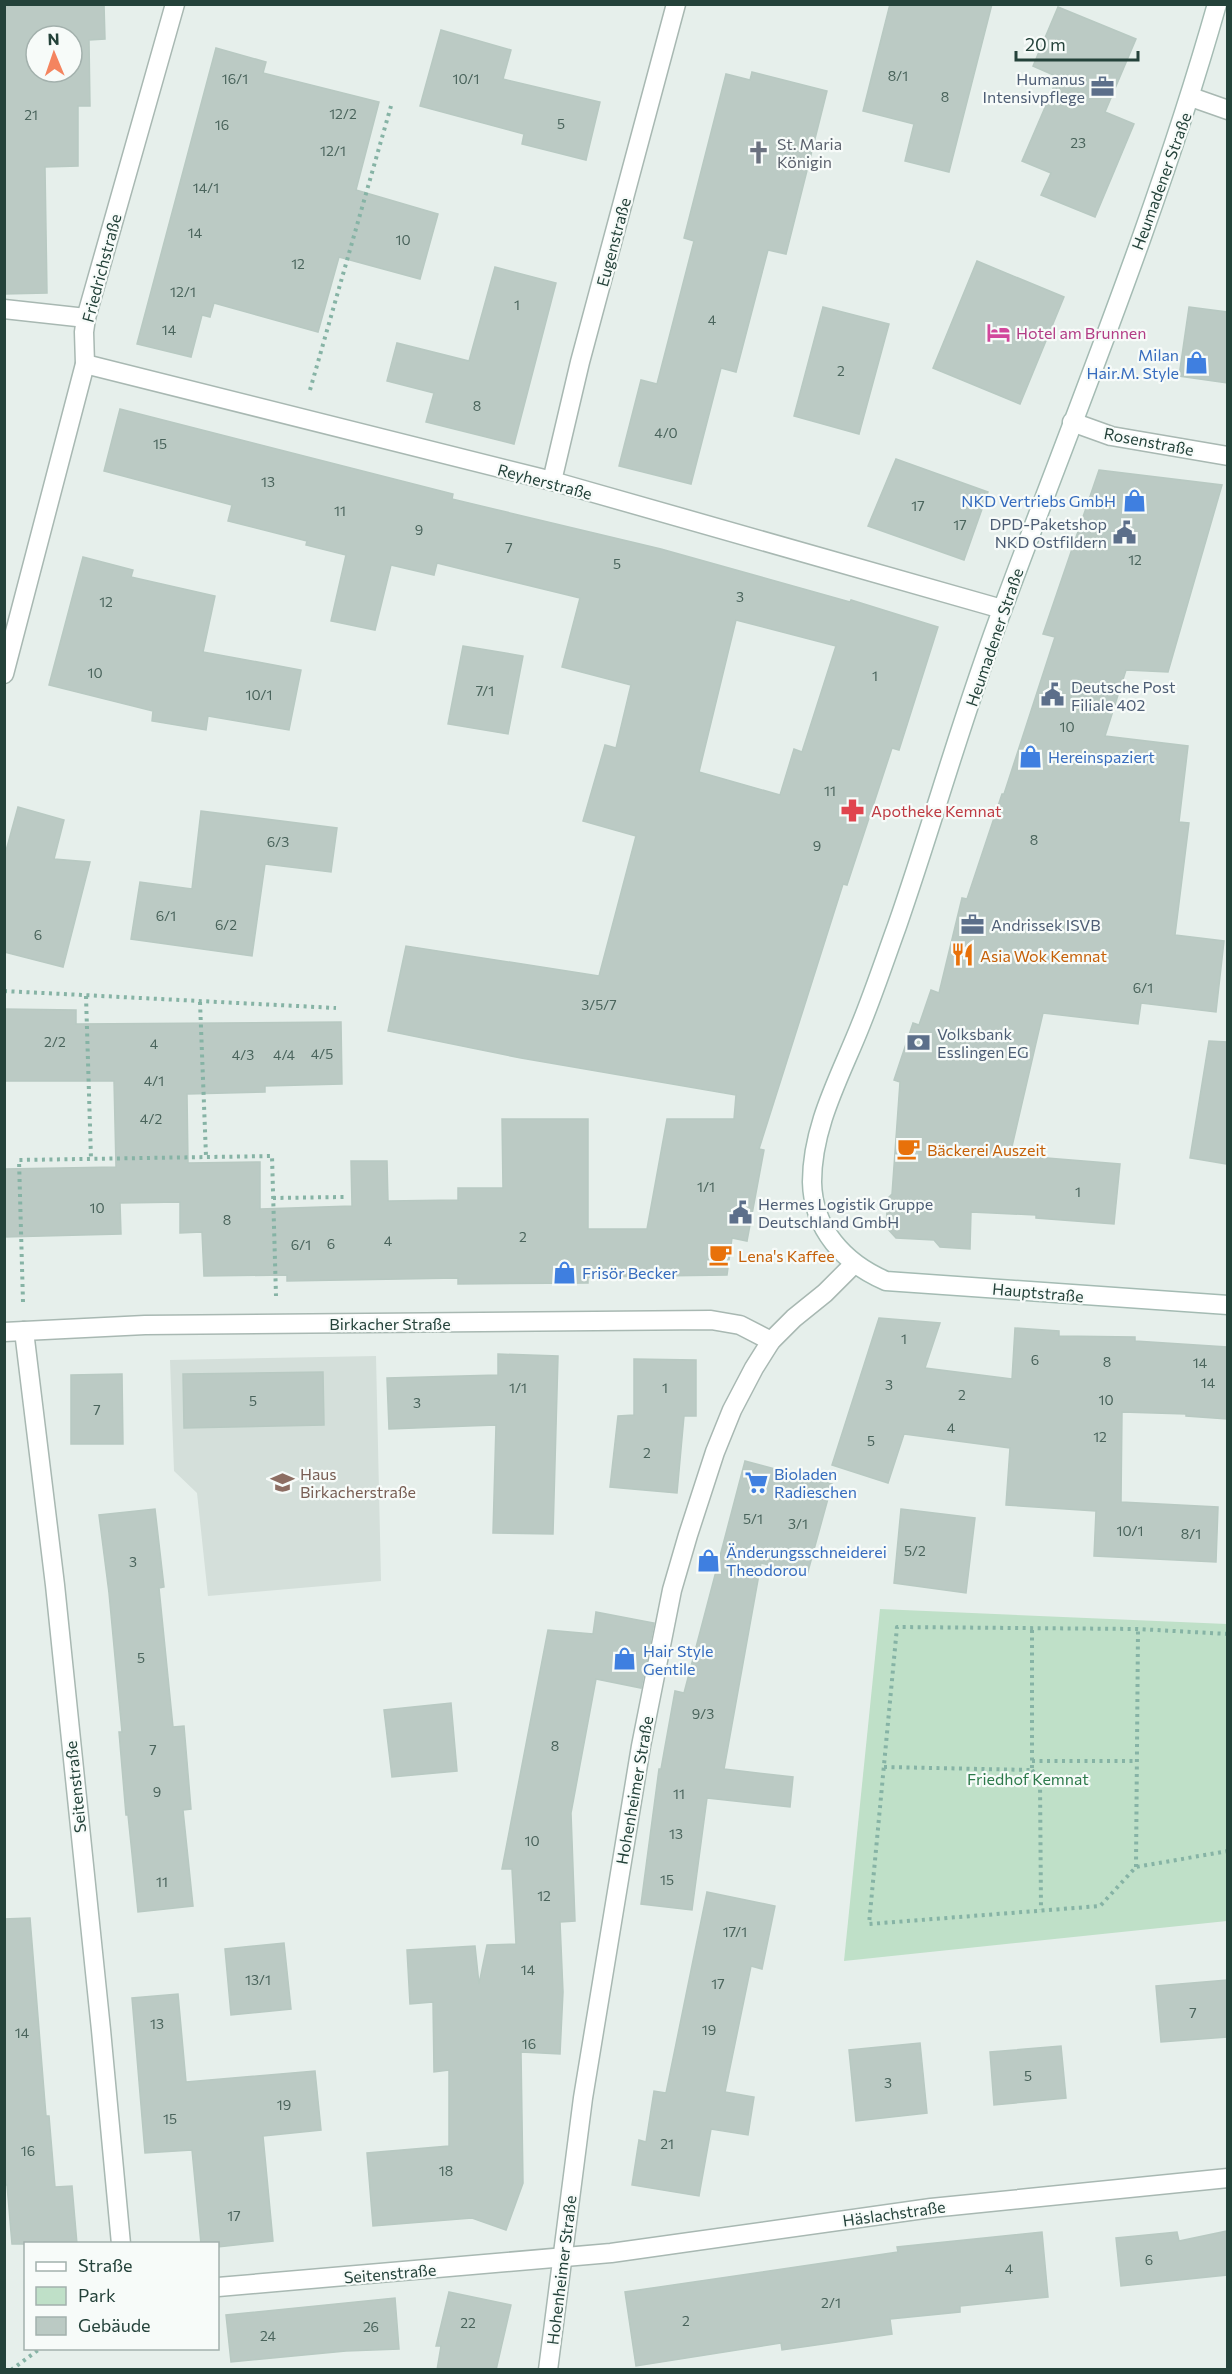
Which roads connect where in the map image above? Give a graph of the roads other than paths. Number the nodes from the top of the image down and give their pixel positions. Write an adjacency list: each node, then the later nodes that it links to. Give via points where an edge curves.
1 (175, 4): 7 (street, Friedrichstraße)
2 (676, 4): 11 (street, Eugenstraße)
3 (1217, 4): 4 (street, Heumadener Straße)
4 (1191, 97): 5 (street); 9 (street, Heumadener Straße)
5 (1227, 110)
6 (4, 309): 7 (street)
7 (86, 318): 8 (street, Friedrichstraße)
8 (85, 364): 11 (street, Reyherstraße); 13 (street, Friedrichstraße)
9 (1072, 422): 10 (street, Rosenstraße, via 1111,436); 12 (street, Heumadener Straße)
10 (1227, 456)
11 (552, 481): 12 (street, Reyherstraße)
12 (1002, 609): 14 (street, Heumadener Straße, via 897,926 821,1126 812,1183 817,1211 831,1241)
13 (5, 668)
14 (854, 1264): 15 (street, Hauptstraße, via 886,1281); 18 (street, Hohenheimer Straße)
15 (1227, 1305)
16 (24, 1331): 17 (street, Birkacher Straße); 18 (street, Birkacher Straße, via 146,1325 711,1320 740,1325); 20 (street, Seitenstraße, via 55,1585)
17 (4, 1332)
18 (771, 1341): 21 (street, Hohenheimer Straße, via 724,1431 672,1590 625,1838)
19 (1227, 2178): 21 (street, Häslachstraße, via 932,2208)
20 (121, 2242)
21 (561, 2257): 22 (street, Seitenstraße); 23 (street, Hohenheimer Straße)
22 (219, 2288)
23 (548, 2370)

